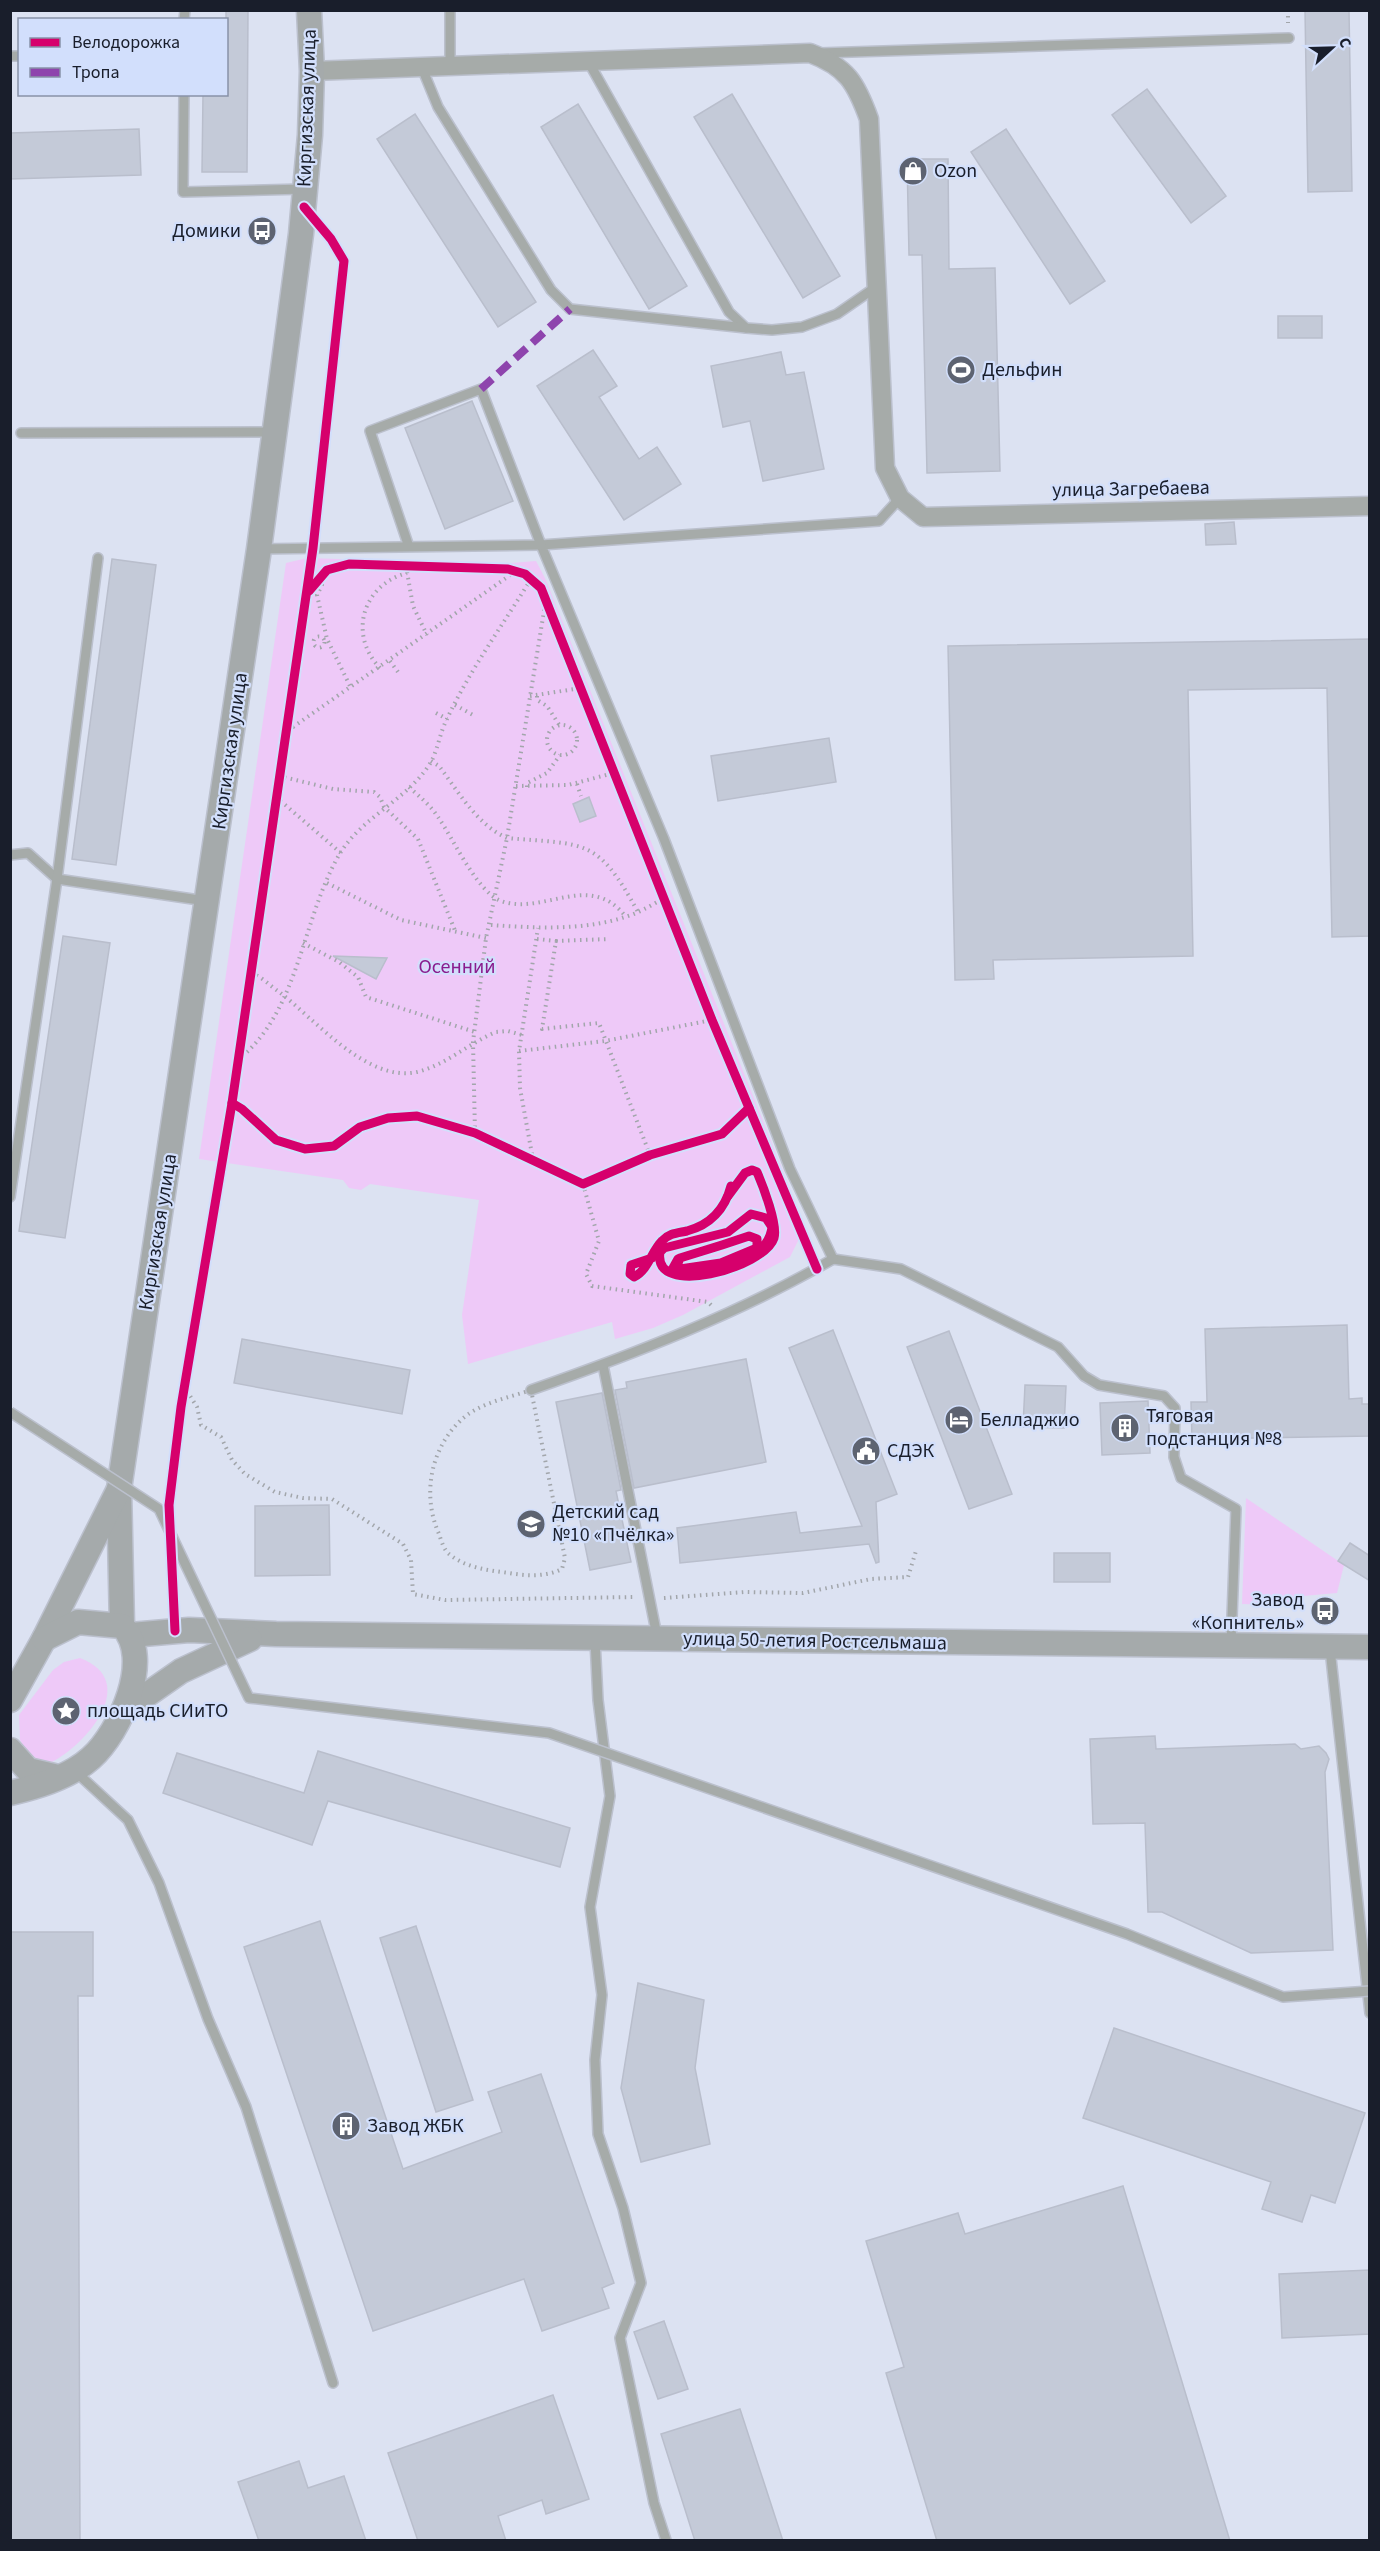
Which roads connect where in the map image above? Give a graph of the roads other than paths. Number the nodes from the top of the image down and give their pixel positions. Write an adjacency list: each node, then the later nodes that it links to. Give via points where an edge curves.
1 (309, 10): 8 (main road, Киргизская улица)
2 (450, 10): 6 (lane)
3 (1288, 38): 4 (lane)
4 (810, 53): 5 (street); 11 (street, via 831,61 857,87 869,119)
5 (588, 61): 6 (street); 12 (lane, via 729,312)
6 (450, 67): 7 (street)
7 (422, 68): 8 (street); 12 (lane, via 438,107 551,290 570,309)
8 (312, 71): 10 (main road, Киргизская улица)
9 (184, 96): 10 (lane, via 183,192)
10 (305, 189): 13 (main road, Киргизская улица)
11 (876, 287): 12 (lane, via 837,314 802,327); 15 (street, via 885,468)
12 (746, 328)
13 (274, 432): 14 (lane); 19 (main road, Киргизская улица)
14 (21, 433)
15 (900, 498): 16 (street, улица Загребаева, via 923,517); 17 (lane, via 879,521)
16 (1370, 506)
17 (541, 545): 18 (lane); 18 (lane, via 481,389 370,431); 25 (lane, via 664,839 790,1169)
18 (409, 547): 19 (lane)
19 (259, 549): 23 (main road, Киргизская улица)
20 (98, 558): 22 (lane)
21 (10, 855): 22 (lane, via 28,853)
22 (57, 879): 23 (lane); 24 (lane)
23 (208, 901): 29 (main road, Киргизская улица)
24 (10, 1197)
25 (833, 1259): 26 (lane, via 718,1316); 35 (lane, via 901,1269 1059,1347 1084,1376 1099,1385 1164,1396 1175,1408 1174,1457 1181,1478 1236,1509)
26 (603, 1365): 27 (lane); 34 (lane)
27 (531, 1390)
28 (10, 1412): 43 (lane, bridge, via 159,1509 249,1698 549,1733 1127,1934 1283,1997)
29 (119, 1489): 30 (main road); 33 (main road)
30 (127, 1630): 31 (main road, улица 50-летия Ростсельмаша); 33 (main road, via 78,1622); 39 (main road, via 135,1663)
31 (261, 1634): 32 (main road, улица 50-летия Ростсельмаша); 39 (main road, via 181,1671)
32 (595, 1638): 34 (main road, улица 50-летия Ростсельмаша); 46 (lane, via 610,1796 590,1906 602,1995 595,2060 598,2134 623,2208 641,2283 620,2338 654,2504)
33 (44, 1639): 38 (main road)
34 (657, 1639): 35 (main road, улица 50-летия Ростсельмаша)
35 (1231, 1646): 36 (main road, улица 50-летия Ростсельмаша)
36 (1330, 1647): 37 (main road, улица 50-летия Ростсельмаша); 44 (lane)
37 (1370, 1647)
38 (10, 1700)
39 (125, 1710): 41 (main road, via 92,1758)
40 (10, 1750): 41 (main road, via 28,1770)
41 (66, 1774): 42 (main road); 45 (lane, via 128,1820 159,1883 208,2019 246,2107)
42 (10, 1793)
43 (1370, 1990)
44 (1370, 2013)
45 (333, 2383)
46 (666, 2541)

